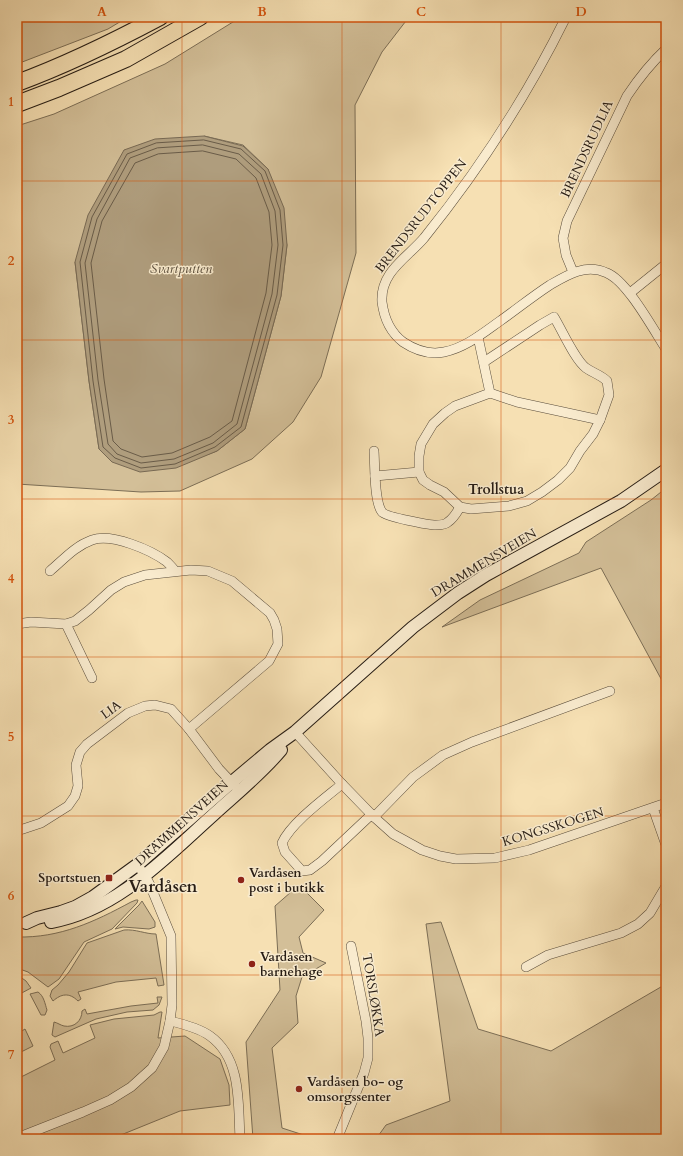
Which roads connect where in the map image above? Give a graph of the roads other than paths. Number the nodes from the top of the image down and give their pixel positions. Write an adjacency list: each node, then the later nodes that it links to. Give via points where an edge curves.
1 (160, 17): 5 (highway, via 116,41)
2 (200, 17): 6 (highway, via 126,58)
3 (566, 17): 10 (street, BRENDSRUDTOPPEN, via 510,117 423,240 391,272 382,294 387,324 397,337 409,346 424,352 443,352)
4 (666, 49): 8 (street, BRENDSRUDLIA, via 639,77 627,96 567,221 563,238)
5 (17, 83)
6 (17, 104)
7 (666, 264): 9 (street)
8 (573, 272): 9 (street, BRENDSRUDTOPPEN, via 607,272); 10 (street, BRENDSRUDTOPPEN, via 534,296)
9 (630, 294): 11 (street, BRENDSRUDTOPPEN)
10 (478, 337): 12 (street)
11 (666, 349)
12 (484, 362): 13 (street); 14 (street, via 554,317 578,359 585,367 607,381 609,395)
13 (490, 393): 14 (street, via 517,402); 17 (street, via 455,406 433,424 421,444)
14 (600, 420): 19 (street, via 570,468 532,498 509,506 471,509)
15 (374, 451): 18 (street)
16 (666, 470): 27 (main road, DRAMMENSVEIEN, via 621,502 458,592 413,627)
17 (419, 472): 18 (street); 19 (street, via 423,480 444,492)
18 (375, 476): 19 (street, via 379,504 383,513 391,517 437,525 448,522)
19 (460, 507)
20 (50, 571): 21 (street, via 78,546 93,540 109,538 156,555)
21 (175, 571): 23 (street, via 145,574 124,582 75,621); 26 (street, via 208,571 232,581 270,613 277,629 278,644 269,661)
22 (17, 624): 23 (street)
23 (66, 624): 24 (street)
24 (92, 678)
25 (610, 691): 32 (street, via 443,755 413,777)
26 (189, 730): 29 (street, LIA, via 219,769); 33 (street, LIA, via 171,709 156,705 145,706 128,713 80,752 76,766 78,786 68,806 41,823)
27 (295, 732): 28 (street, KONGSSKOGEN); 29 (main road, DRAMMENSVEIEN, via 270,750)
28 (342, 784): 32 (street, KONGSSKOGEN); 32 (street, via 286,834 282,843 285,852 302,871 310,870 322,861)
29 (236, 786): 35 (main road, DRAMMENSVEIEN); 36 (main road, DRAMMENSVEIEN)
30 (666, 803): 31 (street, KONGSSKOGEN)
31 (653, 808): 32 (street, KONGSSKOGEN, via 529,850 495,858 456,859 422,850 393,834); 34 (street)
32 (373, 815)
33 (17, 831)
34 (666, 845)
35 (137, 865): 36 (street); 38 (main road, DRAMMENSVEIEN, via 75,907)
36 (145, 875): 38 (main road, DRAMMENSVEIEN, via 109,901 70,919 38,924); 41 (street, via 171,936)
37 (666, 886): 40 (street, via 650,913 638,924 620,933 548,955)
38 (22, 922)
39 (351, 946): 44 (street, TORSLØKKA, via 366,1021 368,1058)
40 (526, 966)
41 (170, 1021): 42 (street, via 164,1047 152,1068 131,1087 110,1100); 43 (street, via 209,1035 222,1046 234,1074)
42 (17, 1138)
43 (240, 1139)
44 (337, 1139)

